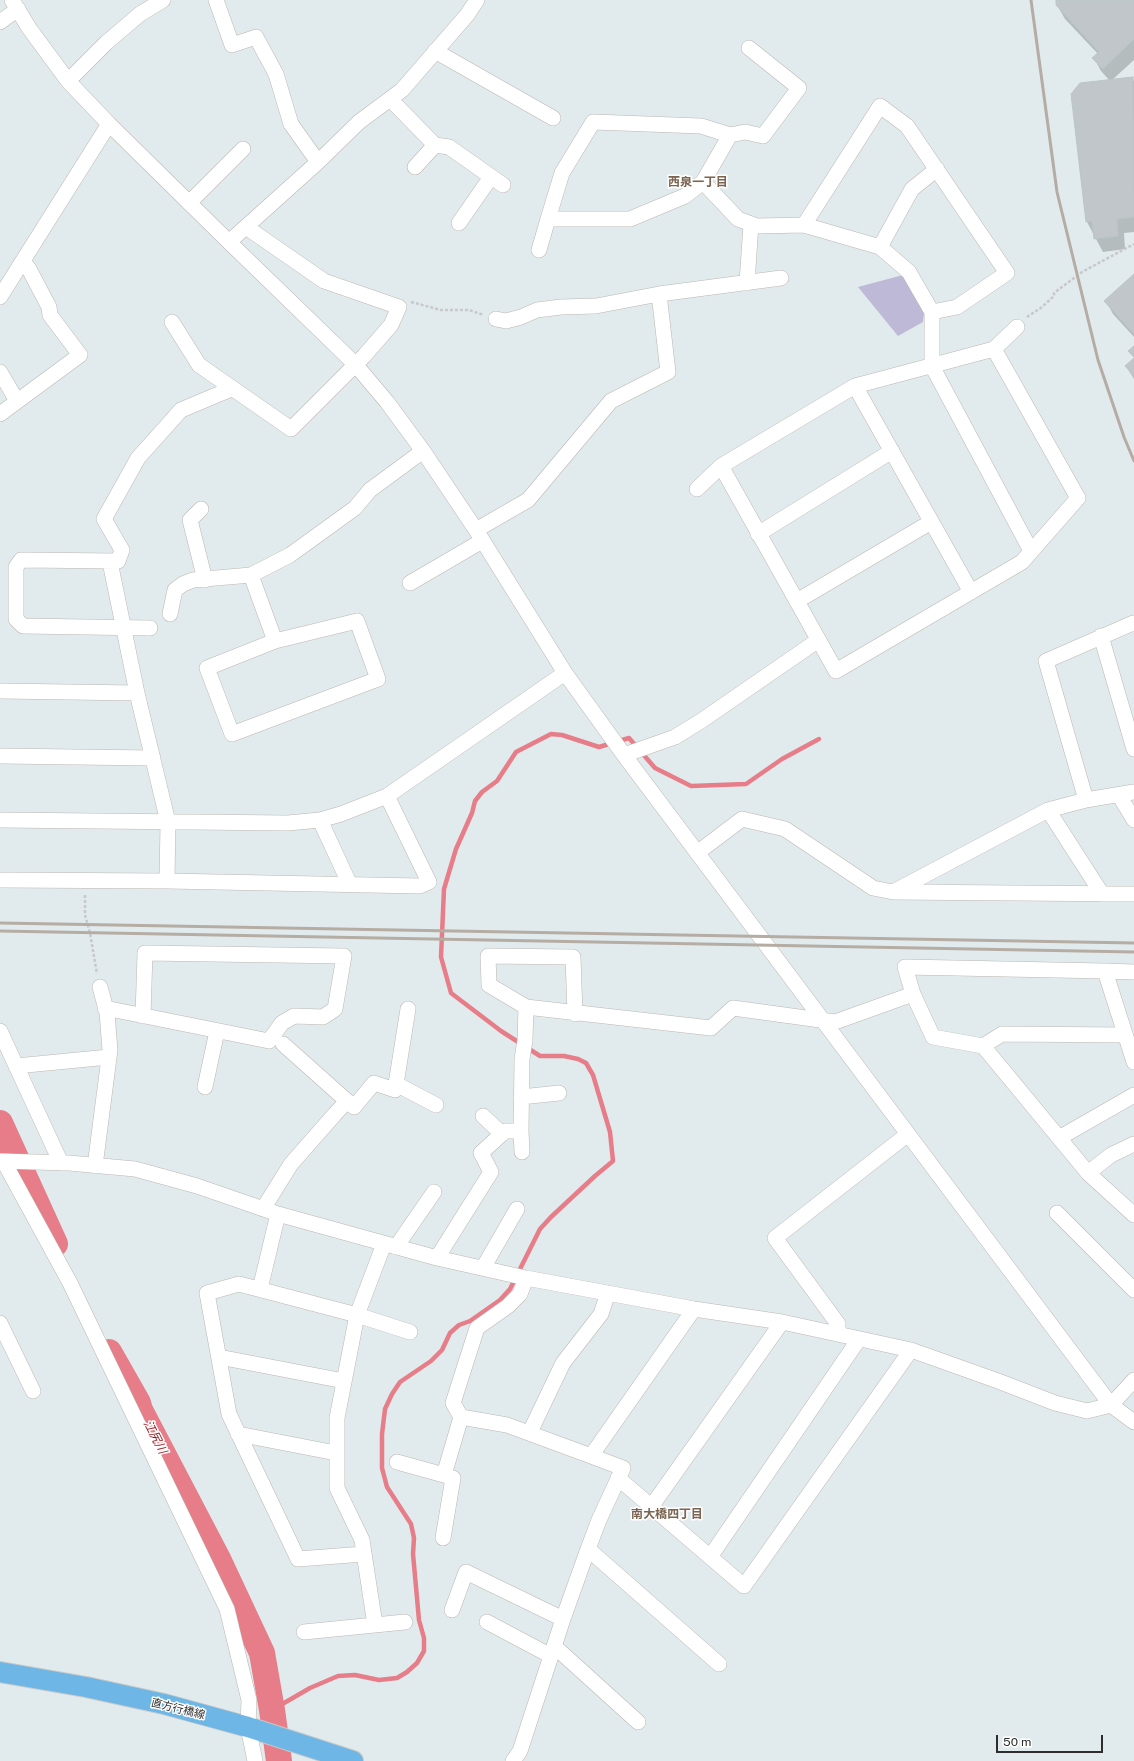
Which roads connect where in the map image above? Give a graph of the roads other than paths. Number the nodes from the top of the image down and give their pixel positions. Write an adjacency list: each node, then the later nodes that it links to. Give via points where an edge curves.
1 (163, 0): 8 (street, via 140,14)
2 (216, 0): 15 (street, via 232,45 256,38 276,74 291,124)
3 (478, 0): 7 (street)
4 (15, 5): 5 (street); 8 (street)
5 (0, 22)
6 (749, 48): 12 (street, via 799,88 763,136 745,132)
7 (435, 51): 9 (street, via 402,90); 10 (street)
8 (68, 81): 11 (street)
9 (390, 99): 13 (street); 15 (street, via 359,122)
10 (553, 118)
11 (109, 124): 19 (street); 28 (street)
12 (730, 135): 18 (street); 20 (street, via 700,126 593,122 562,173)
13 (435, 145): 16 (street); 21 (street, via 449,147 497,181)
14 (243, 149): 19 (street)
15 (318, 162): 24 (street)
16 (415, 167)
17 (937, 169): 23 (street, via 907,126 880,106); 26 (street, via 912,189); 33 (street, via 1007,273 957,307)
18 (703, 182): 20 (street, via 685,196 630,219); 22 (street, via 738,219)
19 (189, 204): 25 (street)
20 (548, 219): 27 (street)
21 (459, 223)
22 (751, 224): 23 (street); 30 (street)
23 (804, 226): 26 (street)
24 (246, 227): 25 (street); 38 (street, via 324,281 399,307 391,325)
25 (228, 242): 38 (street)
26 (880, 247): 33 (street, via 909,272)
27 (539, 250)
28 (23, 262): 32 (street); 43 (street, via 49,307 50,315 80,355)
29 (781, 278): 30 (street)
30 (747, 282): 31 (street)
31 (659, 294): 34 (street, via 596,306 537,310 521,318 506,321); 52 (street, via 668,372 611,401 528,500)
32 (0, 298)
33 (932, 312): 39 (street)
34 (496, 319)
35 (172, 322): 42 (street, via 199,365)
36 (1017, 327): 37 (street)
37 (994, 348): 39 (street); 53 (street, via 1078,498)
38 (355, 364): 42 (street, via 291,429); 46 (street, via 388,402)
39 (932, 366): 41 (street); 53 (street)
40 (0, 372): 43 (street)
41 (855, 386): 45 (street); 47 (street)
42 (231, 389): 54 (street, via 180,410 138,458 104,519 122,550 118,561)
43 (17, 401): 44 (street)
44 (0, 414)
45 (892, 451): 50 (street); 51 (street)
46 (423, 452): 52 (street); 55 (street, via 370,490 349,513 290,555)
47 (721, 466): 48 (street); 51 (street)
48 (697, 488)
49 (201, 509): 56 (street, via 190,520)
50 (931, 522): 58 (street); 59 (street)
51 (758, 534): 59 (street)
52 (479, 535): 57 (street); 67 (street)
53 (1031, 551): 58 (street, via 1022,562)
54 (110, 562): 62 (street); 62 (street, via 21,560 16,567 16,619 22,626)
55 (251, 575): 56 (street); 65 (street)
56 (205, 580): 60 (street, via 193,580 175,590)
57 (410, 582)
58 (971, 592): 66 (street, via 836,671)
59 (797, 601): 66 (street)
60 (170, 614)
61 (1134, 624): 64 (street)
62 (124, 628): 63 (street); 69 (street)
63 (150, 628)
64 (1101, 636): 70 (street); 77 (street, via 1046,661)
65 (275, 641): 65 (street, via 357,621 378,679 232,734 207,668)
66 (817, 641): 71 (street, via 675,737)
67 (565, 672): 71 (street); 76 (street)
68 (0, 691): 69 (street)
69 (137, 692): 73 (street)
70 (1134, 749)
71 (624, 755): 83 (street)
72 (0, 756): 73 (street)
73 (153, 758): 82 (street)
74 (1134, 792): 75 (street)
75 (1119, 795): 77 (street); 81 (street)
76 (387, 796): 80 (street); 86 (street, via 429,882 420,886)
77 (1086, 800): 78 (street)
78 (1048, 810): 87 (street); 88 (street)
79 (0, 820): 82 (street)
80 (320, 820): 82 (street, via 288,823); 86 (street)
81 (1134, 820)
82 (168, 822): 85 (street)
83 (697, 853): 87 (street, via 742,819 785,829 873,888); 99 (street)
84 (0, 880): 85 (street)
85 (167, 881): 86 (street)
86 (350, 885)
87 (892, 892): 88 (street)
88 (1102, 894): 89 (street)
89 (1134, 894)
90 (1105, 971): 91 (street); 93 (street, via 905,967); 102 (street)
91 (1134, 972)
92 (100, 987): 95 (street)
93 (913, 994): 99 (street, via 835,1022); 104 (street, via 933,1037)
94 (526, 1007): 97 (street); 97 (street, via 489,984 488,956 573,957); 112 (street)
95 (105, 1008): 98 (street); 105 (street)
96 (408, 1009): 108 (street)
97 (575, 1014): 99 (street, via 711,1028 733,1008)
98 (143, 1016): 101 (street); 101 (street, via 144,953 344,956 335,1009 323,1017 294,1016 282,1023 269,1042)
99 (822, 1021): 118 (street)
100 (0, 1031): 107 (street)
101 (217, 1031): 109 (street)
102 (1125, 1035): 104 (street, via 1002,1034); 106 (street)
103 (283, 1044): 113 (street)
104 (983, 1046): 119 (street)
105 (109, 1057): 107 (street); 124 (street)
106 (1134, 1062)
107 (16, 1066): 122 (street)
108 (396, 1084): 113 (street, via 395,1090 374,1083 354,1107); 114 (street)
109 (205, 1087)
110 (559, 1093): 112 (street)
111 (1134, 1094): 119 (street)
112 (521, 1097): 116 (street)
113 (347, 1101): 127 (street, via 291,1164)
114 (436, 1105)
115 (483, 1116): 117 (street)
116 (521, 1131): 117 (street, via 505,1131); 121 (street)
117 (502, 1134): 133 (street, via 481,1154 491,1172)
118 (908, 1134): 144 (street, via 774,1238 838,1324); 151 (street)
119 (1059, 1138): 125 (street)
120 (1134, 1144): 125 (street, via 1111,1155)
121 (522, 1152)
122 (61, 1163): 123 (street); 124 (street)
123 (1, 1166): 176 (street, via 70,1283 227,1609 249,1700)
124 (95, 1166): 127 (street, via 135,1170 197,1186)
125 (1088, 1173): 131 (street)
126 (434, 1192): 132 (street)
127 (263, 1209): 130 (street)
128 (517, 1209): 134 (street)
129 (1057, 1213): 137 (street)
130 (278, 1214): 132 (street); 136 (street)
131 (1134, 1215)
132 (390, 1246): 133 (street); 140 (street)
133 (437, 1258): 134 (street)
134 (483, 1268): 135 (street)
135 (526, 1278): 138 (street); 152 (street, via 520,1294 477,1328 453,1403)
136 (260, 1289): 140 (street); 147 (street, via 240,1284 207,1293)
137 (1134, 1290)
138 (608, 1293): 139 (street); 154 (street, via 601,1314 563,1363)
139 (694, 1309): 141 (street); 157 (street)
140 (357, 1316): 143 (street); 149 (street)
141 (782, 1322): 144 (street); 161 (street)
142 (0, 1323): 150 (street)
143 (410, 1332)
144 (838, 1334): 145 (street)
145 (859, 1339): 146 (street); 165 (street)
146 (911, 1350): 151 (street, via 1055,1403 1087,1411); 165 (street, via 744,1586)
147 (219, 1357): 149 (street); 155 (street, via 229,1414)
148 (1134, 1380): 151 (street)
149 (344, 1381): 156 (street, via 337,1418)
150 (33, 1391)
151 (1111, 1405): 153 (street)
152 (461, 1417): 154 (street, via 508,1425); 159 (street)
153 (1134, 1422)
154 (530, 1432): 157 (street)
155 (238, 1434): 156 (street); 164 (street, via 298,1559)
156 (336, 1453): 164 (street, via 337,1488 362,1540)
157 (591, 1456): 160 (street, via 623,1468)
158 (397, 1462): 159 (street)
159 (444, 1474): 162 (street, via 453,1478)
160 (618, 1478): 161 (street); 163 (street)
161 (651, 1506): 165 (street)
162 (443, 1538)
163 (588, 1549): 167 (street); 173 (street)
164 (364, 1554): 170 (street)
165 (710, 1557)
166 (452, 1610): 167 (street, via 466,1572)
167 (563, 1619): 172 (street)
168 (405, 1622): 170 (street)
169 (487, 1622): 172 (street)
170 (375, 1625): 171 (street)
171 (304, 1632)
172 (552, 1651): 175 (street); 179 (street, via 520,1751)
173 (719, 1664)
174 (0, 1672): 176 (main road, 直方行橋線, via 86,1687)
175 (638, 1722)
176 (248, 1726): 177 (street); 178 (main road, 直方行橋線)
177 (255, 1761)
178 (353, 1761)
179 (513, 1761)

